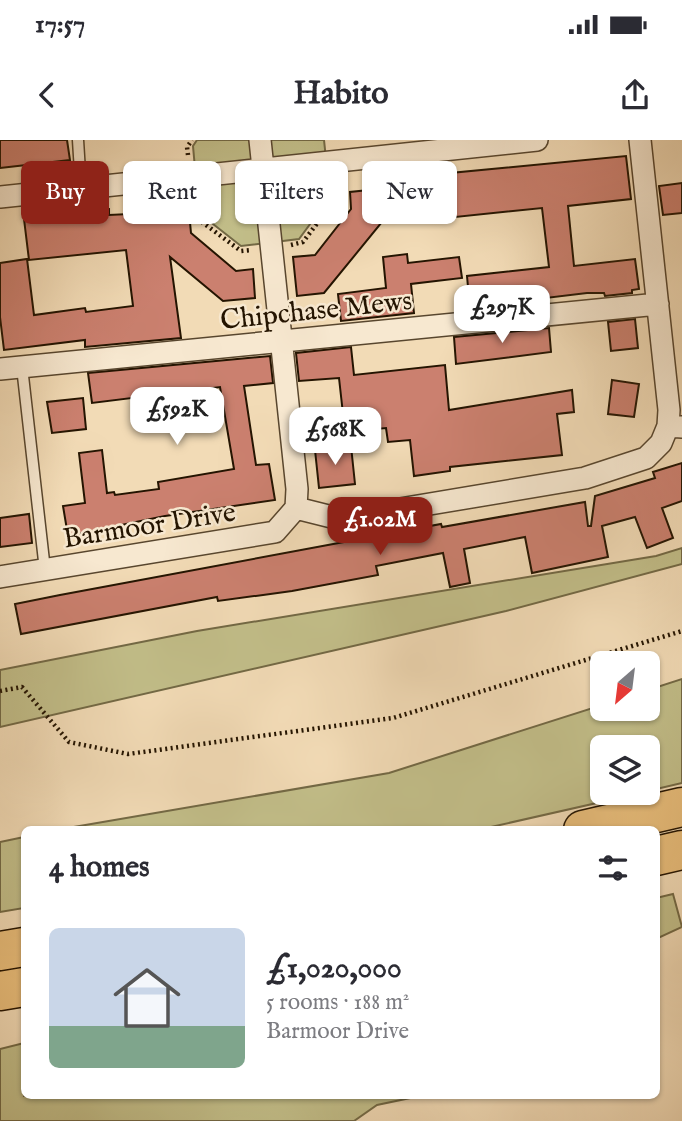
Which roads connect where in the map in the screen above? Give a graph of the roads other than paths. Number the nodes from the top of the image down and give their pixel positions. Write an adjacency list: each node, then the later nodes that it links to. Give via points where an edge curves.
1 (78, 140): 5 (lane)
2 (260, 140): 6 (street)
3 (537, 140): 7 (street)
4 (640, 140): 13 (street)
5 (79, 161)
6 (262, 161)
7 (339, 161)
8 (235, 172): 9 (street)
9 (109, 185)
10 (21, 195): 11 (street)
11 (0, 197)
12 (269, 224): 14 (street)
13 (658, 304): 14 (street, Chipchase Mews); 17 (street)
14 (282, 341): 15 (street, Chipchase Mews); 18 (street)
15 (22, 367): 16 (street, Chipchase Mews); 19 (lane)
16 (0, 369)
17 (675, 426): 18 (street, via 646,458 585,478 340,519)
18 (296, 508): 19 (street, Barmoor Drive, via 275,532)
19 (45, 570): 20 (street, Barmoor Drive)
20 (0, 577)
21 (682, 807): 22 (highway)
22 (600, 826)
23 (682, 850): 24 (highway)
24 (660, 855)
25 (21, 948): 26 (highway)
26 (0, 951)
27 (21, 988): 28 (highway)
28 (0, 991)

